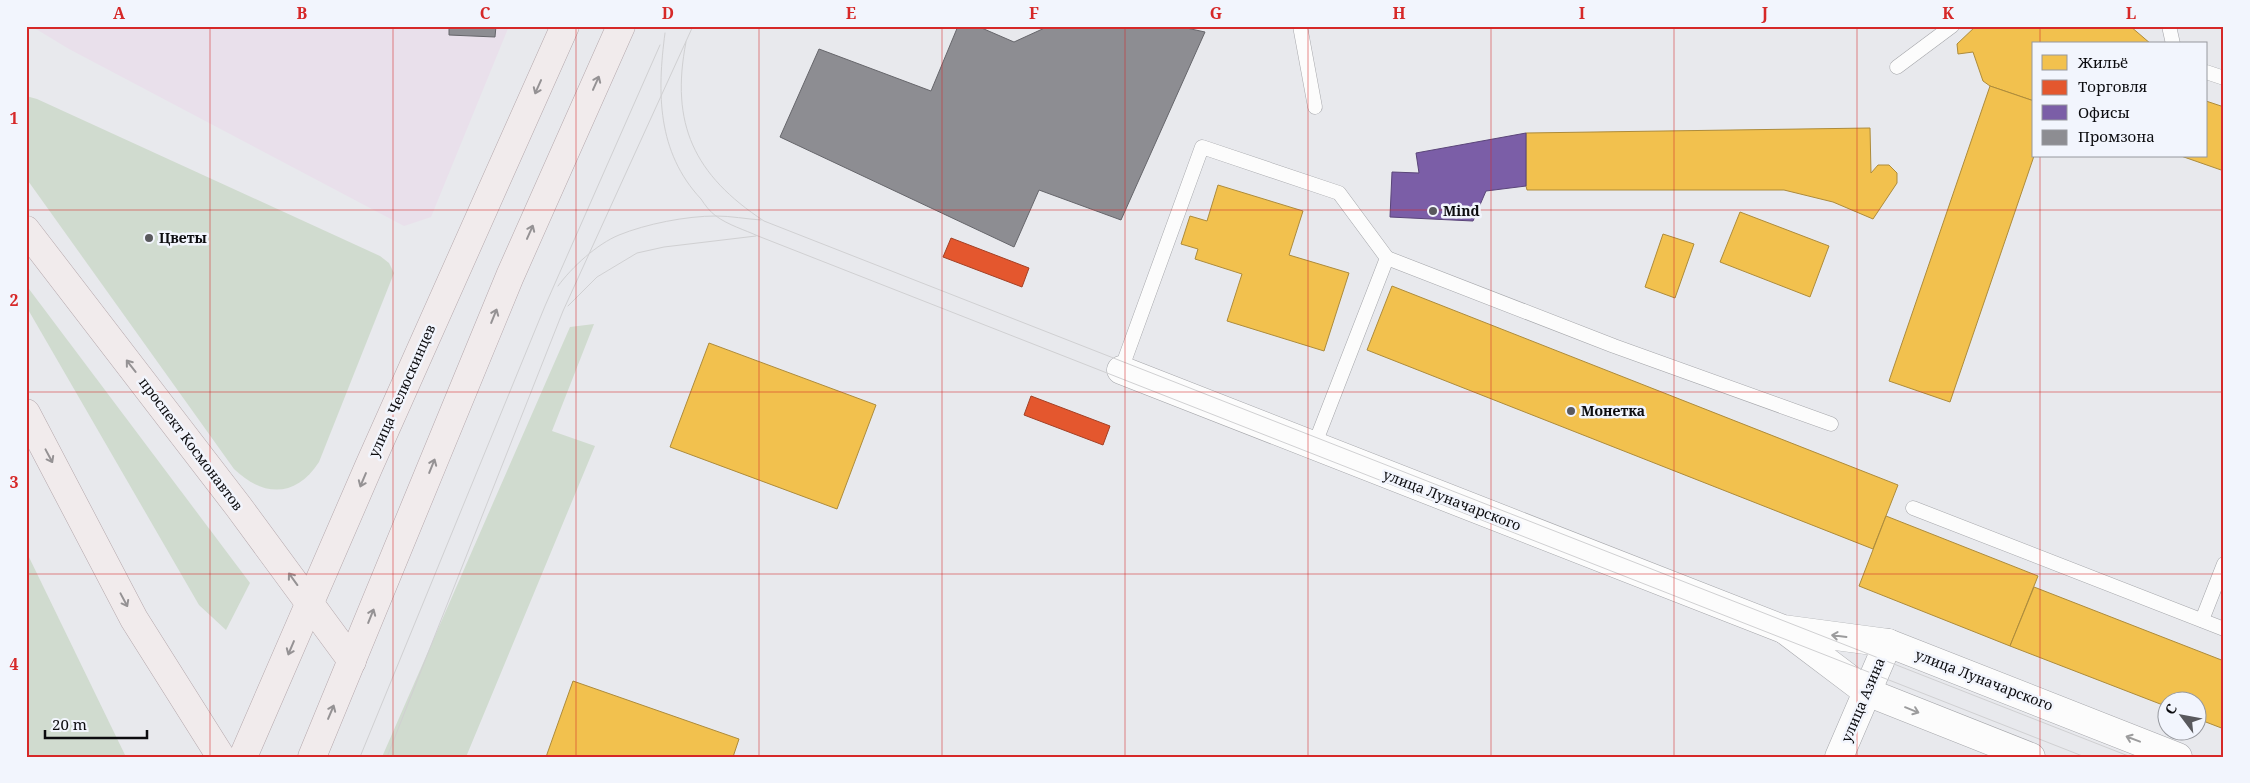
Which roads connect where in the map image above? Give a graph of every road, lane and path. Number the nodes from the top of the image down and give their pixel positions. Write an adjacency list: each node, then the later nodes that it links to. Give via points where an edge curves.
1 (565, 26): 19 (main road, улица Челюскинцев, one-way to 19)
2 (621, 26): 24 (main road, one-way to 2, via 510,276)
3 (1300, 26): 10 (lane)
4 (1952, 26): 7 (lane)
5 (2169, 26): 6 (lane)
6 (2173, 42)
7 (1897, 67)
8 (2208, 73): 9 (lane)
9 (2224, 78)
10 (1315, 107)
11 (26, 230): 19 (main road, проспект Космонавтов, one-way to 11)
12 (1387, 258): 13 (lane, via 1340,193 1202,147); 15 (lane, via 1614,346); 16 (lane)
13 (1121, 370): 16 (street, улица Луначарского)
14 (26, 413): 26 (main road, one-way to 26, via 134,619)
15 (1831, 424)
16 (1314, 446): 21 (street, улица Луначарского)
17 (1913, 508): 20 (lane)
18 (2224, 564): 20 (lane)
19 (310, 603): 24 (main road, проспект Космонавтов); 27 (main road, улица Челюскинцев, one-way to 27)
20 (2202, 620): 22 (lane)
21 (1783, 629): 23 (street, улица Луначарского, one-way to 21); 25 (street, улица Луначарского)
22 (2224, 629)
23 (1888, 643): 25 (street, улица Азина); 31 (street, улица Луначарского, one-way to 23)
24 (352, 661): 28 (main road, one-way to 24)
25 (1867, 692): 29 (street, улица Азина); 30 (street, улица Луначарского, one-way to 30)
26 (222, 757)
27 (243, 757)
28 (312, 757)
29 (1839, 757)
30 (2031, 757)
31 (2178, 757)

